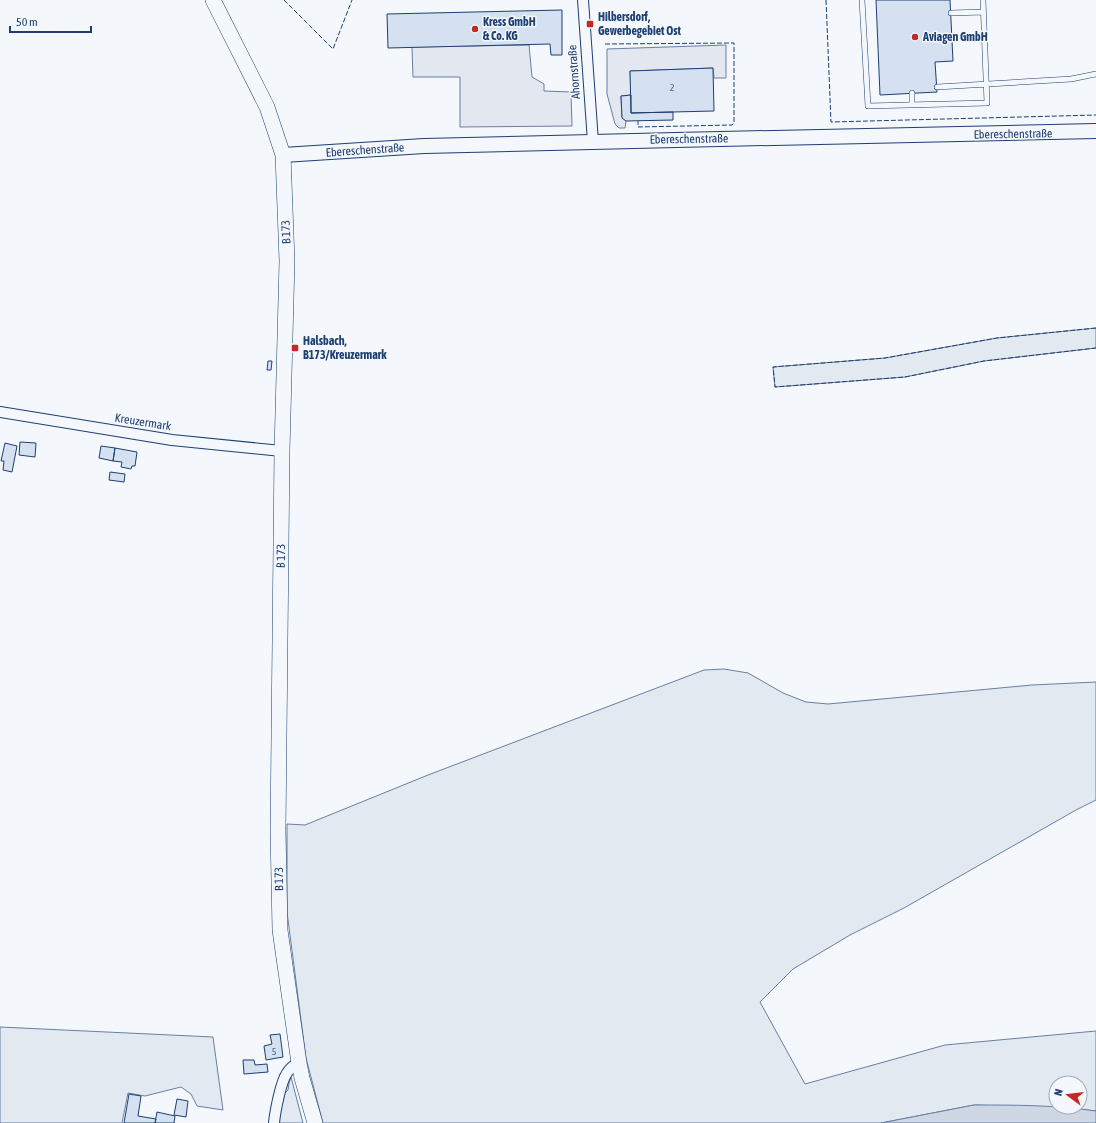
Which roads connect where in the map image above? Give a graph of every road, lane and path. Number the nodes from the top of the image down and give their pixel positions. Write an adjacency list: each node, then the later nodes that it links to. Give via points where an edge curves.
1 (213, 0): 14 (main road, B 173 / B 173, via 267,107)
2 (583, 0): 13 (street, Ahornstraße)
3 (862, 0): 11 (lane, via 868,106)
4 (983, 0): 5 (lane)
5 (984, 12): 6 (lane); 8 (lane)
6 (951, 13)
7 (1095, 74): 8 (lane, via 1071,79)
8 (987, 84): 9 (lane); 11 (lane, via 987,103)
9 (937, 87)
10 (912, 93): 11 (lane)
11 (912, 105)
12 (1096, 132): 13 (street, Ebereschenstraße)
13 (593, 142): 14 (street, Ebereschenstraße, via 424,146)
14 (283, 155): 16 (main road, B 173 / B 173, via 287,261)
15 (0, 412): 16 (street, Kreuzermark, via 172,440)
16 (282, 451): 17 (main road, B 173 / B 173, via 278,831 280,930)
17 (299, 1063): 18 (street, via 292,1066 286,1074); 19 (main road, B 173 / B 173)
18 (274, 1123)
19 (315, 1123)

